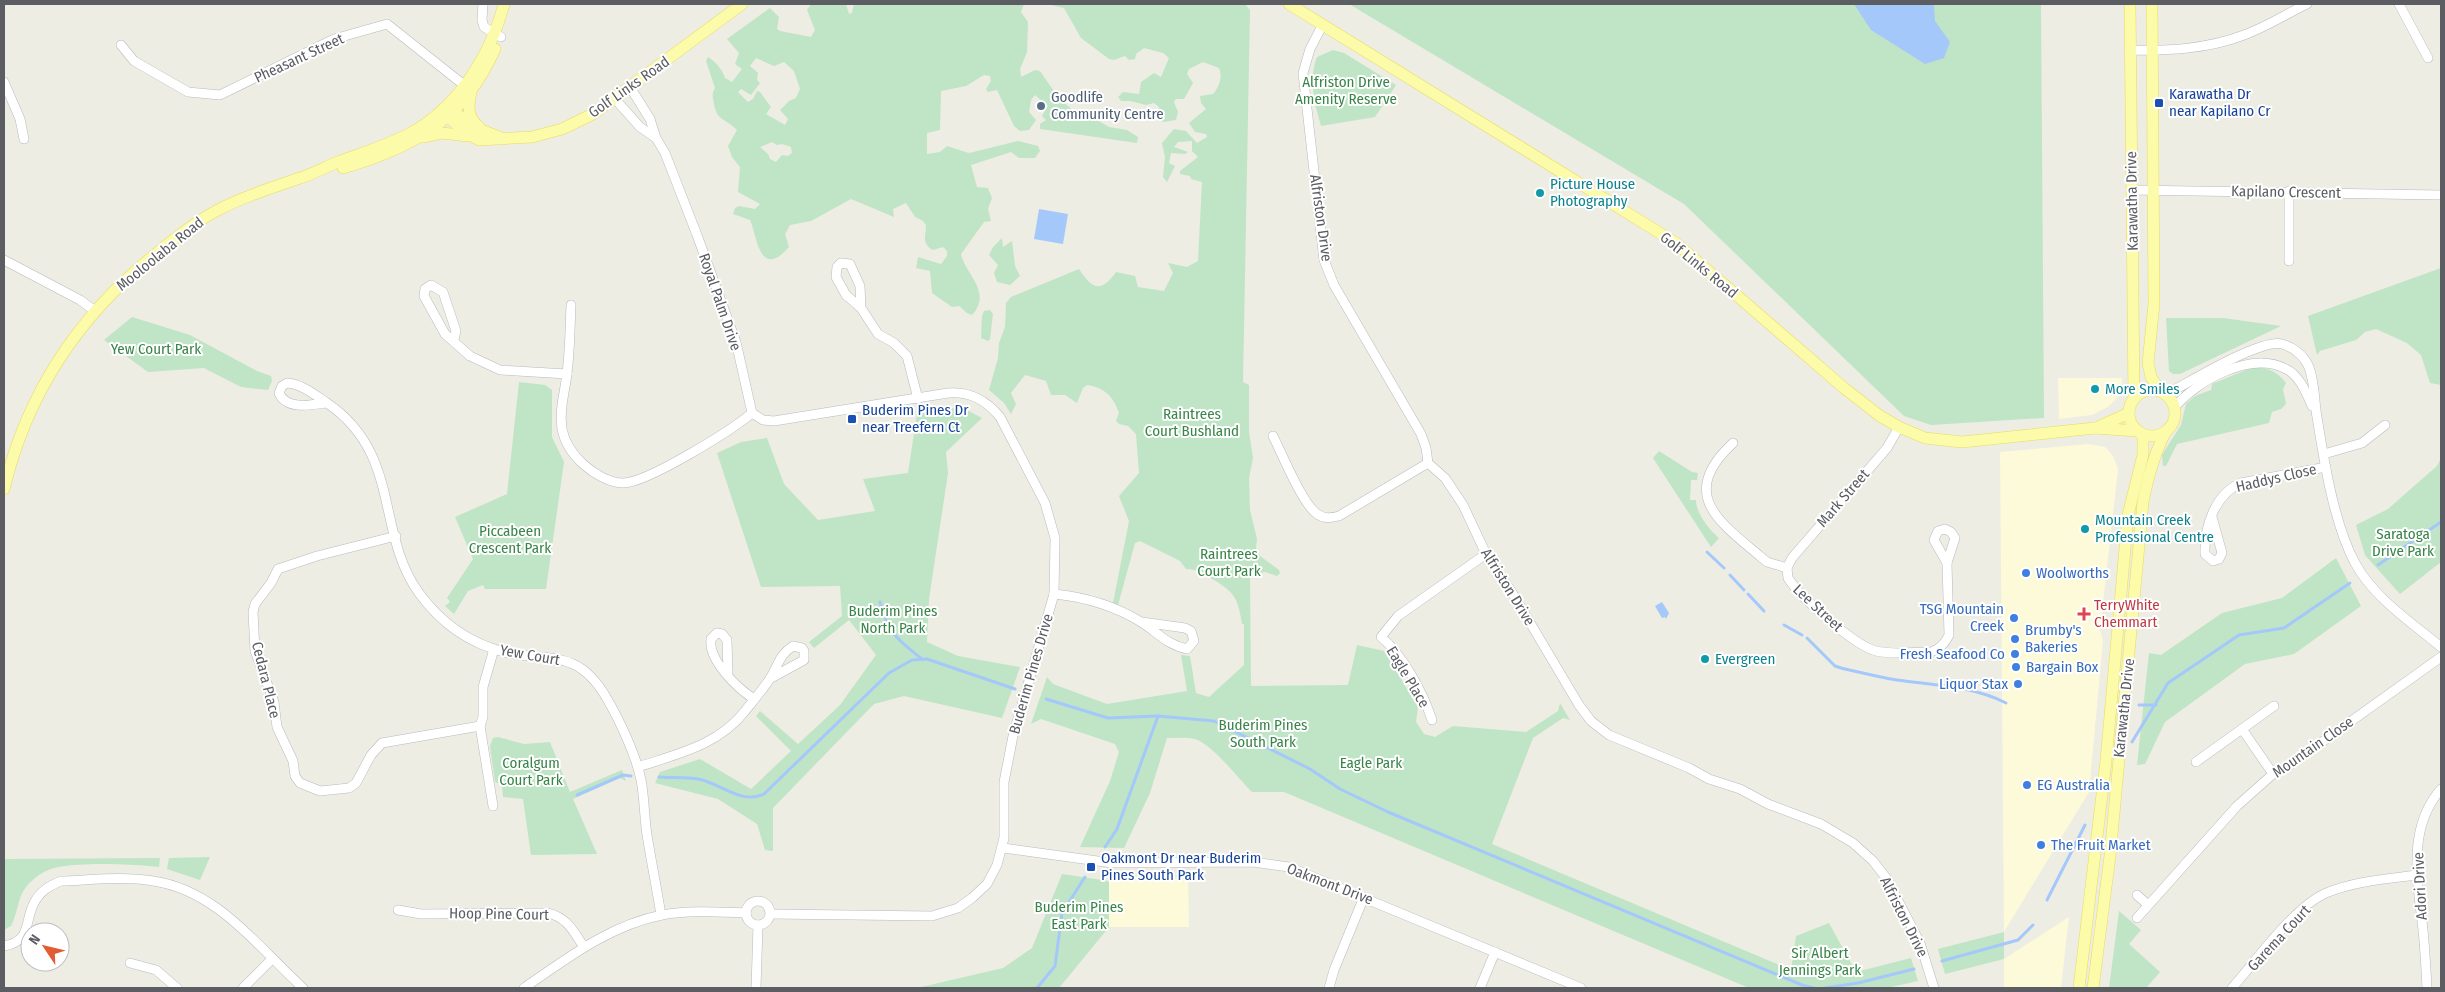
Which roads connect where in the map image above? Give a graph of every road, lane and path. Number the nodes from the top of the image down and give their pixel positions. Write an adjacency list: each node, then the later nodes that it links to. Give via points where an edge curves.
1 (483, 4): 11 (street, via 484,27)
2 (504, 4): 11 (main road, Mooloolaba Road)
3 (509, 4): 11 (main road, Mooloolaba Road)
4 (742, 4): 17 (main road, Golf Links Road)
5 (1289, 4): 10 (main road, Golf Links Road)
6 (2130, 4): 13 (main road, Karawatha Drive)
7 (2152, 4): 14 (main road, Karawatha Drive)
8 (2307, 4): 14 (street, via 2230,40 2206,46)
9 (2399, 4): 15 (street)
10 (1322, 26): 48 (main road, Golf Links Road, via 1676,243 1844,388); 55 (street, Alfriston Drive, via 1303,73 1324,260 1334,285 1421,434)
11 (497, 36): 18 (main road, Mooloolaba Road, via 487,66)
12 (121, 46): 18 (street, Pheasant Street, via 134,61 188,92 220,96 334,39 386,24)
13 (2130, 50): 14 (street); 28 (main road, Karawatha Drive)
14 (2152, 51): 29 (main road, Karawatha Drive)
15 (2428, 58)
16 (4, 82): 25 (street, via 20,119)
17 (630, 87): 19 (main road, Golf Links Road); 24 (street, Royal Palm Drive, via 650,119)
18 (468, 88): 20 (main road, Mooloolaba Road); 21 (main road, via 469,111 474,122)
19 (615, 99): 23 (main road, Golf Links Road, via 562,129 532,137); 24 (street, Royal Palm Drive)
20 (447, 111): 21 (main road, Golf Links Road); 22 (main road); 26 (main road, Mooloolaba Road); 27 (main road, Mooloolaba Road, via 393,142)
21 (484, 131): 23 (main road, Golf Links Road)
22 (470, 136): 23 (main road, Golf Links Road, via 489,141); 26 (main road, Golf Links Road, via 442,133)
23 (502, 138)
24 (656, 138): 45 (street, Royal Palm Drive, via 669,162 736,342)
25 (24, 139)
26 (417, 139): 27 (main road, Mooloolaba Road, via 384,155)
27 (307, 176): 36 (main road, Mooloolaba Road, via 245,198 190,226 129,276)
28 (2131, 190): 29 (street, Kapilano Crescent); 40 (main road, Karawatha Drive)
29 (2154, 191): 30 (street, Kapilano Crescent); 39 (main road, Karawatha Drive, via 2154,304 2148,363 2150,377)
30 (2289, 191): 31 (street, Kapilano Crescent); 33 (street)
31 (2441, 195)
32 (4, 260): 36 (street)
33 (2289, 261)
34 (572, 304): 38 (street)
35 (861, 308): 35 (street, via 846,295 836,277 837,266 841,263 850,264 855,273 860,286); 41 (street, via 878,334 907,356)
36 (96, 311): 57 (main road, Mooloolaba Road, via 64,352 34,402 18,437)
37 (454, 340): 37 (street, via 445,334 424,296 425,289 432,285 443,292 456,331); 38 (street, via 470,356 500,370)
38 (567, 374): 45 (street, via 561,405 562,430 570,452 589,470 608,480 624,483 640,480 714,440)
39 (2162, 393): 40 (main road, via 2146,391); 43 (main road); 46 (street, via 2248,352 2281,343 2294,348 2308,365)
40 (2134, 398): 44 (main road)
41 (918, 399): 45 (street, Buderim Pines Drive, via 774,421 763,420); 63 (street, Buderim Pines Drive, via 959,392 974,395 991,406 1000,417 1045,503 1055,538)
42 (326, 402): 59 (street, Yew Court, via 354,428 371,454 382,480)
43 (2174, 408): 46 (street, via 2184,396 2210,379 2246,364 2263,363 2287,369 2296,377); 50 (main road, via 2173,421)
44 (2129, 412): 49 (main road, Golf Links Road); 51 (main road, via 2130,420)
45 (752, 413)
46 (2317, 417): 54 (street)
47 (2385, 425): 54 (street, via 2362,443)
48 (1900, 428): 49 (main road, Golf Links Road, via 1925,438 1962,442); 62 (street, Mark Street)
49 (2095, 428): 51 (main road, Golf Links Road)
50 (2166, 431): 51 (main road, via 2154,436); 106 (main road, Karawatha Drive, via 2148,473 2144,502)
51 (2140, 433): 105 (main road, Karawatha Drive, via 2144,455 2127,525 2104,780)
52 (1273, 436): 55 (street, via 1308,503 1317,514 1328,518 1339,516)
53 (1733, 443): 62 (street, Lee Street, via 1718,458 1709,474 1706,490 1709,506 1721,522 1767,562)
54 (2324, 454): 56 (street)
55 (1428, 463): 60 (street, Alfriston Drive, via 1445,478 1460,501)
56 (2326, 467): 58 (street, Haddys Close, via 2229,488); 65 (street, via 2344,538 2356,564 2389,604)
57 (4, 489)
58 (2212, 517)
59 (396, 536): 66 (street, Yew Court, via 412,582 433,609 466,637); 73 (street, Cedara Place, via 278,569 253,612 255,651 274,702 277,727 300,783 320,791 349,788 356,783 371,755 382,743)
60 (1486, 554): 72 (street, Eagle Place, via 1398,616 1381,637 1392,646 1426,701); 104 (street, Alfriston Drive, via 1584,713 1596,725 1609,735 1820,824 1862,850 1887,879 1906,914 1924,951)
61 (1947, 563): 62 (street, Lee Street, via 1948,634 1946,642 1931,652 1878,652 1862,646 1794,586 1788,578)
62 (1787, 568)
63 (1054, 594): 64 (street, via 1090,600); 80 (street, Buderim Pines Drive, via 1013,736 1004,782)
64 (1142, 622): 64 (street, via 1185,628 1191,631 1194,641 1187,649 1176,646)
65 (2441, 647)
66 (494, 649): 73 (street, via 483,687); 76 (street, Yew Court, via 557,658 574,664 589,675 607,698)
67 (2441, 657): 77 (street, Mountain Close)
68 (728, 673): 70 (street, via 737,687)
69 (770, 678): 70 (street)
70 (754, 699): 76 (street, via 738,719 713,740)
71 (2274, 706): 74 (street)
72 (1432, 720)
73 (480, 726): 79 (street)
74 (2242, 729): 75 (street); 77 (street)
75 (2196, 762)
76 (638, 767): 88 (street, Yew Court)
77 (2273, 774): 84 (street, Mountain Close, via 2237,806)
78 (2441, 789): 81 (street, Adori Drive, via 2425,813 2418,836)
79 (493, 806)
80 (1002, 848): 83 (street, Oakmont Drive, via 1112,863 1276,864 1305,872); 87 (street, Buderim Pines Drive, via 993,874 980,891 966,903 943,913 919,917)
81 (2417, 875): 107 (street, Garema Court, via 2356,883 2325,894 2301,910); 108 (street, Adori Drive)
82 (2137, 895): 84 (street)
83 (1364, 897): 93 (street, Oakmont Drive); 101 (street, via 1334,970)
84 (2148, 905): 89 (street, Mountain Close)
85 (398, 910): 92 (street, Hoop Pine Court, via 421,914 548,913 567,921)
86 (746, 913): 87 (street, via 752,903 759,900 766,903); 88 (street); 90 (street, via 751,923)
87 (771, 914): 90 (street, via 768,921)
88 (662, 915): 92 (street, via 620,929)
89 (2137, 918)
90 (758, 926): 100 (street)
91 (4, 946): 94 (street, via 21,937 32,906 49,886 61,881 133,879 173,885 196,894 218,908)
92 (584, 947): 99 (street)
93 (1495, 952): 102 (street); 103 (street, Oakmont Drive)
94 (272, 959): 97 (street); 98 (street)
95 (130, 963): 96 (street, via 156,970)
96 (177, 988)
97 (243, 988)
98 (303, 988)
99 (524, 988)
100 (756, 988)
101 (1330, 988)
102 (1480, 988)
103 (1581, 988)
104 (1934, 988)
105 (2079, 988)
106 (2093, 988)
107 (2232, 988)
108 (2427, 988)

